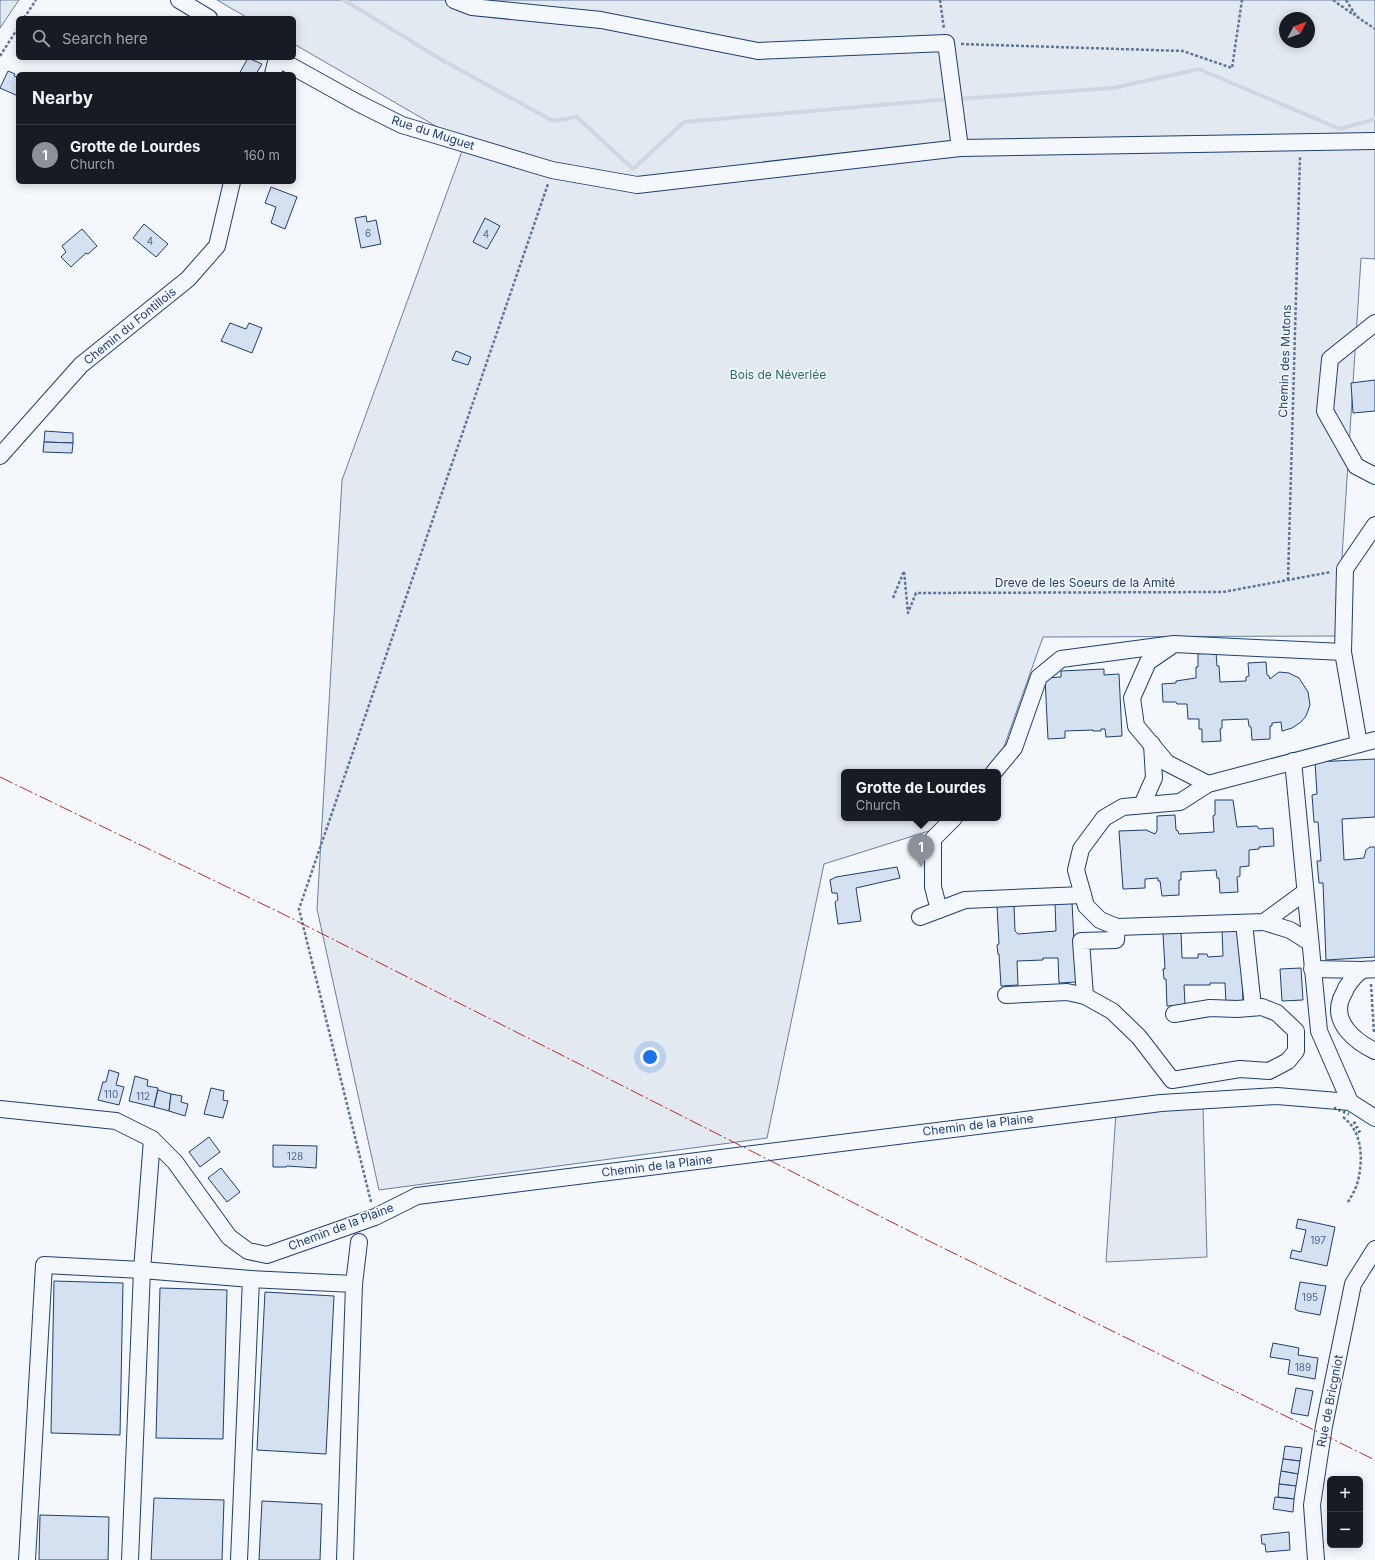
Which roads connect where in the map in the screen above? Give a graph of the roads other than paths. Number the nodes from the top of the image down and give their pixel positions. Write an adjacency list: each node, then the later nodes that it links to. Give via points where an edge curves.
1 (179, 0): 3 (street)
2 (454, 0): 8 (street, via 472,7 600,20 758,51 946,43)
3 (206, 16)
4 (276, 60): 6 (street)
5 (281, 60): 8 (street, Rue du Muguet, via 402,125 552,170 637,185)
6 (274, 72)
7 (1375, 141): 8 (street, Rue du Muguet)
8 (960, 148)
9 (232, 184): 11 (street, Chemin du Fontillois, via 217,246 188,279 81,365)
10 (1375, 323): 12 (street, via 1330,359 1325,411 1356,466)
11 (0, 456)
12 (1375, 476)
13 (1375, 525): 15 (street, via 1345,569)
14 (1174, 644): 15 (street); 17 (street, via 1148,662 1132,698 1136,726); 20 (street, via 1061,659 1039,677 1014,748)
15 (1343, 652): 18 (street)
16 (1375, 740): 18 (street)
17 (1152, 744): 21 (street, via 1167,763); 22 (street, via 1154,778)
18 (1359, 744): 19 (street)
19 (1293, 761): 21 (street); 24 (street)
20 (996, 769)
21 (1208, 784): 22 (street, via 1180,802)
22 (1142, 805): 25 (street, via 1123,807 1104,818 1081,849 1076,870)
23 (951, 821): 26 (street, via 933,839 933,887)
24 (1305, 892): 29 (street); 31 (street)
25 (1083, 895): 26 (street, via 965,900); 30 (street, via 1086,906 1100,920)
26 (939, 910): 27 (street)
27 (920, 917)
28 (1244, 922): 29 (street); 30 (street); 36 (street)
29 (1264, 922): 31 (street, via 1290,930)
30 (1117, 927): 35 (street, via 1116,940 1081,941)
31 (1309, 942): 32 (street)
32 (1312, 968): 33 (street); 39 (street, via 1319,1031)
33 (1370, 970): 38 (street, via 1350,981 1340,1000 1339,1009 1347,1031 1356,1040)
34 (1006, 995): 35 (street, via 1067,992)
35 (1085, 996): 36 (street, via 1112,1011 1139,1037 1172,1080 1240,1069 1269,1071 1292,1057 1297,1045 1296,1031 1277,1013 1262,1007)
36 (1253, 1007): 37 (street, via 1197,1009)
37 (1174, 1014)
38 (1375, 1051)
39 (1350, 1102): 41 (street, Chemin de la Plaine); 42 (street, Chemin de la Plaine, via 1277,1096 1161,1103 417,1196 375,1217 267,1255 248,1251 229,1237 175,1162)
40 (0, 1109): 42 (street, Chemin de la Plaine, via 116,1121)
41 (1375, 1118)
42 (152, 1139): 45 (street)
43 (359, 1242): 47 (street)
44 (1375, 1249): 52 (street, Rue de Bricgniot, via 1353,1284 1324,1426 1312,1505)
45 (142, 1270): 46 (street); 48 (street, via 44,1265); 49 (street)
46 (251, 1279): 47 (street); 50 (street)
47 (354, 1284): 51 (street)
48 (27, 1560)
49 (130, 1560)
50 (239, 1560)
51 (345, 1560)
52 (1316, 1560)

